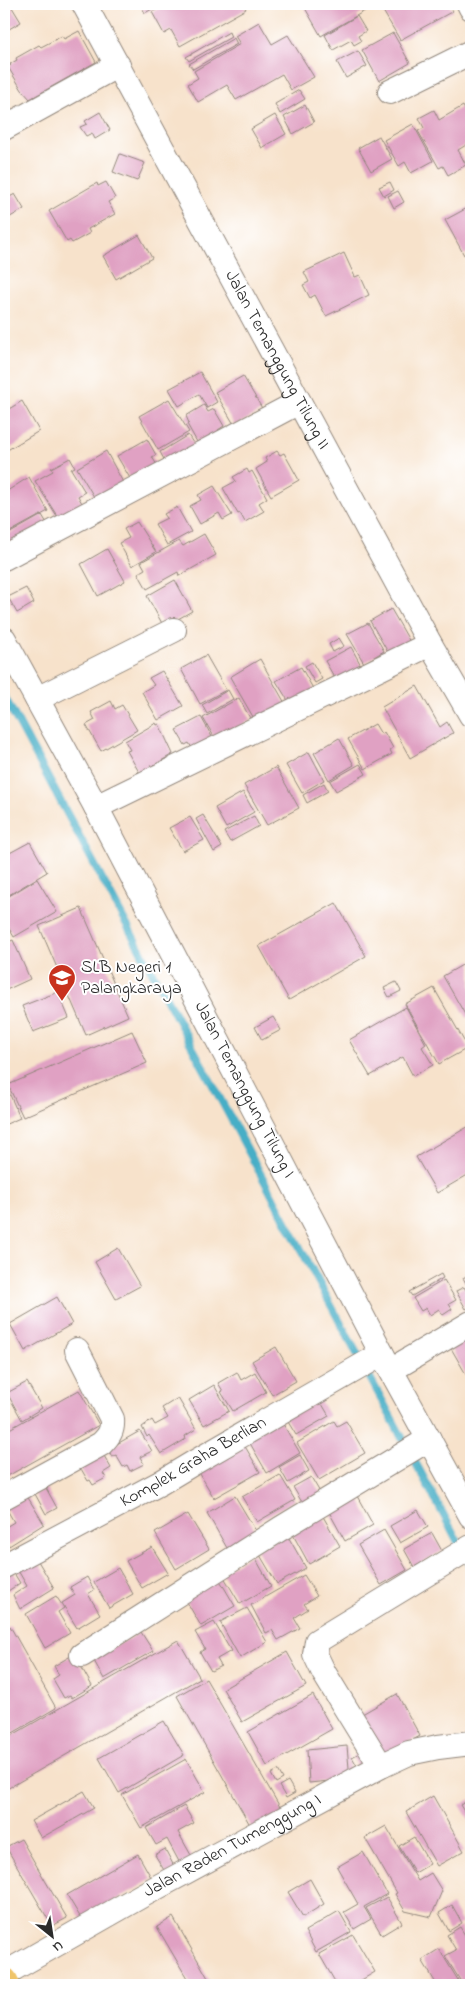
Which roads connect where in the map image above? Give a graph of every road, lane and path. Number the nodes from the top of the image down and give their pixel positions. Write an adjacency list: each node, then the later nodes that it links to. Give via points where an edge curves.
1 (84, 4): 5 (street, Jalan Temanggung Tilung II)
2 (469, 4): 3 (street)
3 (471, 8)
4 (471, 52): 6 (street)
5 (118, 65): 7 (street); 8 (street, Jalan Temanggung Tilung II)
6 (390, 92)
7 (4, 128)
8 (299, 402): 9 (street); 12 (street, Jalan Temanggung Tilung II)
9 (4, 558)
10 (174, 630): 13 (street)
11 (4, 638): 13 (street, Jalan Temanggung Tilung I)
12 (430, 644): 14 (street, Jalan Temanggung Tilung II); 15 (street)
13 (37, 700): 15 (street, Jalan Temanggung Tilung I)
14 (471, 715)
15 (96, 807): 18 (street, Jalan Temanggung Tilung I)
16 (471, 1323): 18 (street, Komplek Graha Berlian)
17 (77, 1350): 20 (street, via 112,1419 113,1428 101,1444)
18 (374, 1364): 19 (street, Jalan Temanggung Tilung I); 23 (street, Komplek Graha Berlian)
19 (416, 1448): 21 (street, Jalan Temanggung Tilung I); 24 (street, via 280,1529)
20 (4, 1497)
21 (471, 1516)
22 (463, 1552): 26 (street, via 317,1641 315,1654 324,1673)
23 (4, 1566)
24 (82, 1655)
25 (471, 1743): 26 (street, Jalan Raden Tumenggung I, via 409,1753)
26 (381, 1766): 27 (street, Jalan Raden Tumenggung I)
27 (4, 1974)
28 (4, 1981): 29 (highway)
29 (6, 1985)

